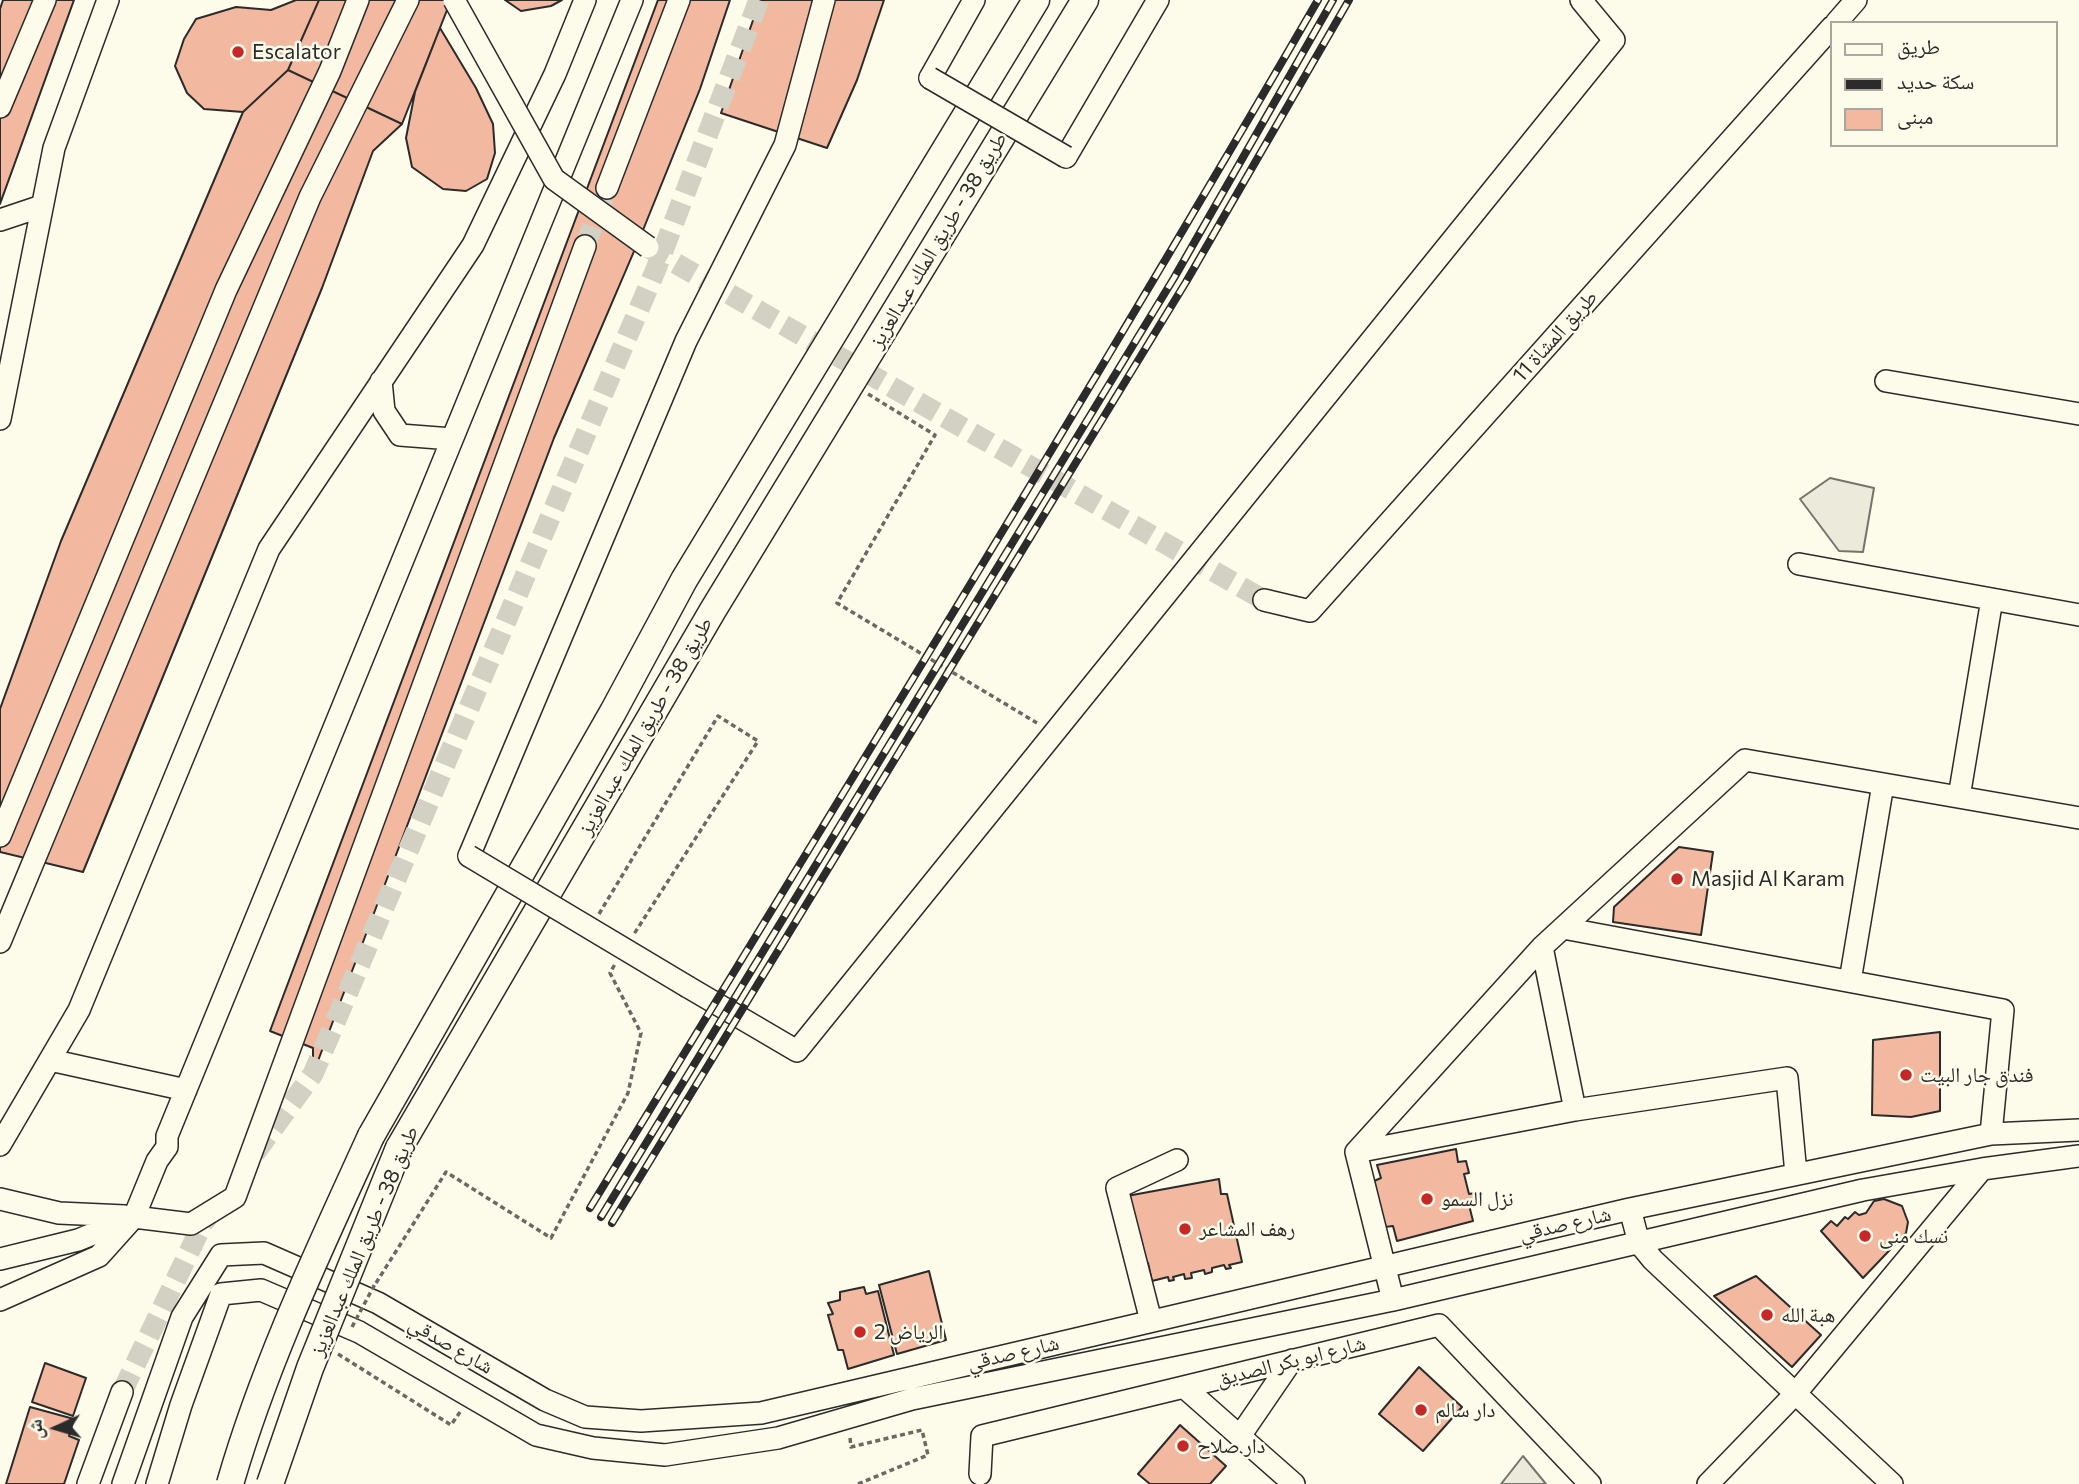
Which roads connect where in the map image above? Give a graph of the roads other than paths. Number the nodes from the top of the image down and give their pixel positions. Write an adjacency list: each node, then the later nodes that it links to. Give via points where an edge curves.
1 (45, 0): 18 (street)
2 (108, 0): 20 (street, via 54,148)
3 (358, 0): 36 (street, via 330,71 226,290)
4 (408, 0): 38 (street, via 310,197)
5 (454, 0): 23 (street, bridge, via 554,179)
6 (585, 0): 24 (street, via 473,245)
7 (632, 0): 28 (street)
8 (679, 0): 19 (street)
9 (824, 0): 14 (street, bridge, via 785,145 686,341 469,856 797,1051 1614,40)
10 (974, 0): 13 (street, bridge, via 930,78 1066,158)
11 (1036, 0): 74 (main road, طريق 38 - طريق الملك عبدالعزيز, bridge, via 684,580 371,1136 294,1304)
12 (1085, 0): 75 (main road, طريق 38 - طريق الملك عبدالعزيز, bridge, via 713,610 399,1148 310,1368)
13 (1158, 0)
14 (1581, 0)
15 (1856, 0): 16 (street, طريق المشاة 11)
16 (1838, 21)
17 (1830, 29): 31 (street, طريق المشاة 11, via 1310,611)
18 (0, 107)
19 (607, 188)
20 (42, 206): 21 (street); 27 (street)
21 (0, 220)
22 (585, 246): 54 (street, via 234,1197 191,1224)
23 (648, 247)
24 (382, 381): 28 (street, via 384,411 400,435); 41 (street, via 269,549 79,1010)
25 (1886, 381): 26 (street)
26 (2079, 414)
27 (0, 419)
28 (453, 439): 42 (street)
29 (1799, 564): 30 (street)
30 (1992, 599): 32 (street); 34 (street)
31 (1264, 600)
32 (2079, 615)
33 (1883, 784): 34 (street); 37 (street, via 1745,761); 40 (street)
34 (1959, 797): 35 (street)
35 (2079, 818)
36 (1, 835)
37 (1563, 928): 39 (street); 40 (street)
38 (0, 942)
39 (1542, 947): 43 (street); 47 (street)
40 (1850, 981): 45 (street, via 2003,1010)
41 (50, 1060): 42 (street); 46 (street)
42 (186, 1090): 54 (street, via 167,1147)
43 (1575, 1110): 47 (street); 51 (street, via 1787,1078)
44 (2079, 1130): 45 (street, شارع صدقي)
45 (1991, 1134): 51 (street, شارع صدقي)
46 (0, 1144)
47 (1356, 1152): 57 (street)
48 (2079, 1156): 50 (street, شارع صدقي)
49 (1177, 1160): 62 (street, via 1117,1188)
50 (1982, 1169): 55 (street, شارع صدقي, via 1863,1190); 67 (street)
51 (1796, 1174): 53 (street, شارع صدقي)
52 (0, 1199): 54 (street, via 59,1213)
53 (1630, 1209): 55 (street); 57 (street, شارع صدقي)
54 (134, 1217): 56 (street, via 58,1245); 60 (street, via 99,1256)
55 (1639, 1243): 61 (street, شارع صدقي); 67 (street)
56 (0, 1259)
57 (1384, 1267): 61 (street); 62 (street, شارع صدقي)
58 (207, 1277): 59 (street); 66 (street, شارع صدقي, via 221,1255 264,1253 378,1303 545,1400 585,1417 641,1421 761,1413); 72 (street, شارع صدقي, via 181,1317)
59 (221, 1294): 68 (street, شارع صدقي, via 261,1290 359,1332 536,1436 593,1448 665,1455 778,1438); 73 (street)
60 (0, 1300)
61 (1393, 1300): 68 (street, شارع صدقي, via 912,1399)
62 (1151, 1321): 66 (street, شارع صدقي)
63 (1292, 1360): 64 (street, شارع ابو بكر الصديق); 69 (street); 77 (street, شارع ابو بكر الصديق, via 1439,1325)
64 (1184, 1387): 69 (street); 70 (street, شارع ابو بكر الصديق, via 982,1436)
65 (122, 1392): 71 (street)
66 (840, 1394): 68 (street)
67 (1795, 1394): 78 (street); 79 (street)
68 (847, 1420)
69 (1240, 1436): 76 (street)
70 (981, 1481)
71 (88, 1484)
72 (123, 1484)
73 (157, 1484)
74 (230, 1484)
75 (270, 1484)
76 (1294, 1484)
77 (1590, 1484)
78 (1709, 1484)
79 (1892, 1484)

